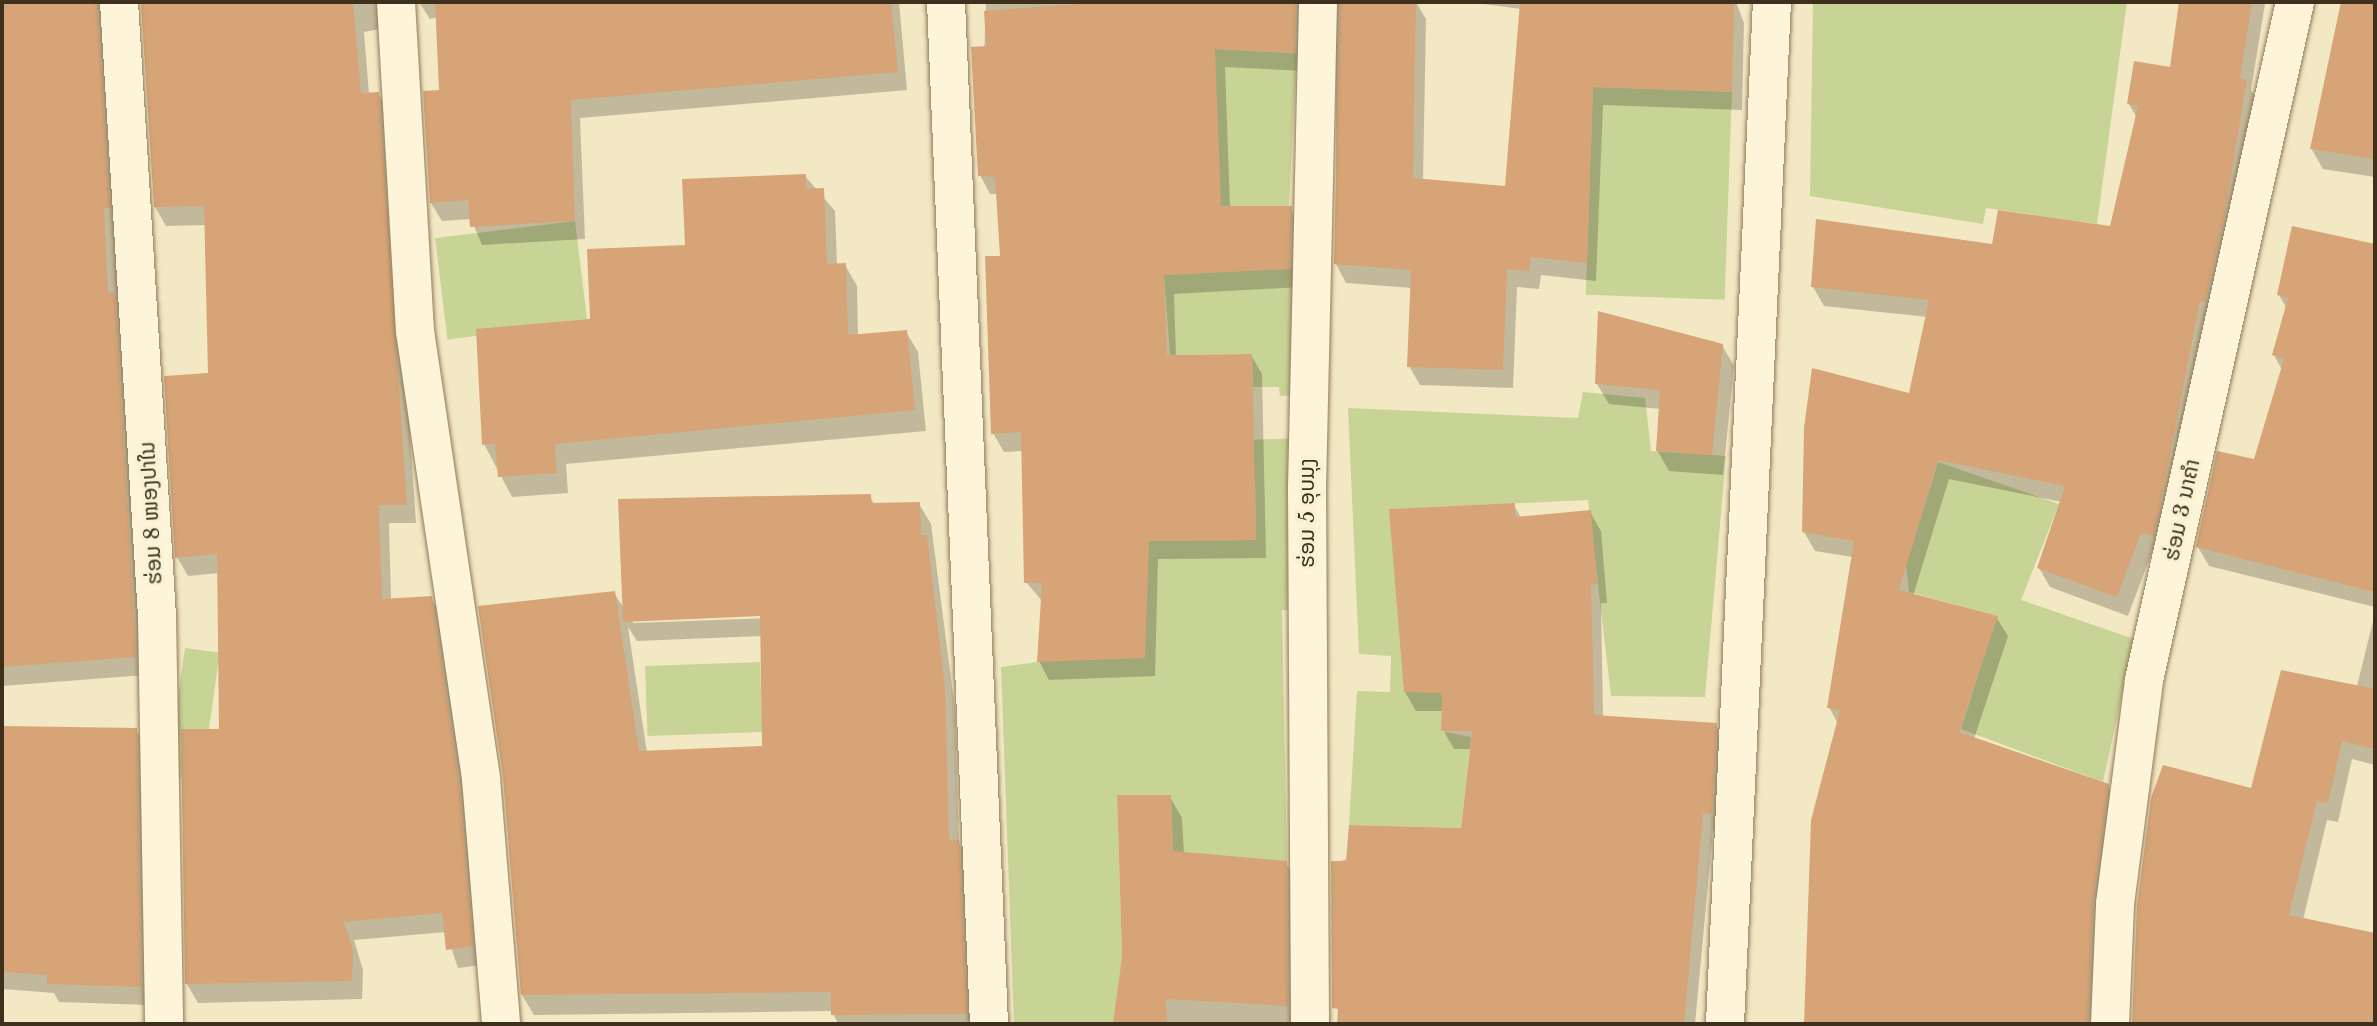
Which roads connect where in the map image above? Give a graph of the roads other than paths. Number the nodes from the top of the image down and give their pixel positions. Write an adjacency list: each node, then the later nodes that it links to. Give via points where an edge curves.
1 (120, 2): 7 (street, ຮ່ອມ 8 ໜອງປາໃນ, via 157,617)
2 (396, 2): 8 (street, via 415,331 481,779)
3 (946, 2): 9 (street)
4 (1318, 2): 10 (street, ຮ່ອມ 5 ອຸບມຸງ, via 1307,488)
5 (1772, 2): 11 (street)
6 (2295, 2): 12 (street, ຮ່ອມ 3 ນາຄຳ, via 2144,680 2116,890)
7 (164, 1024)
8 (501, 1024)
9 (989, 1024)
10 (1311, 1024)
11 (1725, 1024)
12 (2110, 1024)

